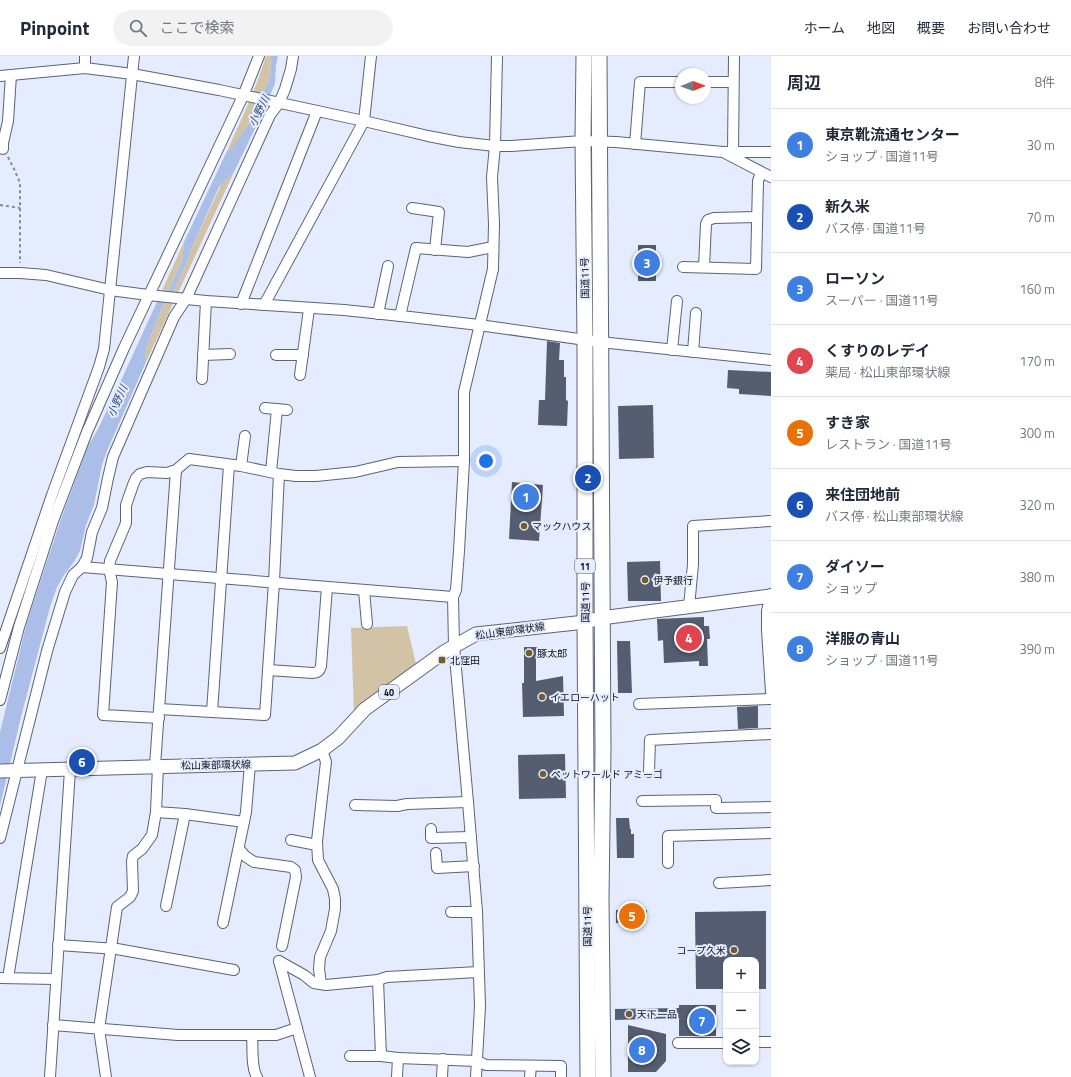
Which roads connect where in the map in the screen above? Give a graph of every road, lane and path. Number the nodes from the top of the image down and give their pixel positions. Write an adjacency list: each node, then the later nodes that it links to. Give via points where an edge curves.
1 (85, 56): 10 (street)
2 (134, 56): 11 (street)
3 (259, 56): 17 (street)
4 (293, 56): 18 (street, via 291,69)
5 (371, 56): 20 (street)
6 (497, 56): 24 (street)
7 (584, 56): 21 (highway, 国道11号 / 11)
8 (599, 56): 22 (highway, 国道11号 / 11)
9 (734, 56): 16 (street)
10 (85, 68): 11 (street); 12 (street)
11 (132, 74): 17 (street); 41 (street)
12 (11, 75): 13 (street); 25 (street)
13 (0, 76)
14 (675, 82): 23 (street, via 640,82)
15 (711, 82): 16 (street)
16 (733, 82): 26 (street)
17 (244, 96): 18 (street); 42 (street)
18 (277, 103): 19 (street); 43 (street)
19 (317, 111): 20 (street); 46 (street)
20 (364, 121): 24 (street, via 459,142); 47 (street)
21 (583, 142): 22 (street); 24 (street); 53 (highway, 国道11号 / 11)
22 (600, 142): 23 (street); 53 (highway, 国道11号 / 11)
23 (635, 144): 26 (street)
24 (495, 146): 34 (street, via 492,177)
25 (4, 149): 32 (path, via 20,183)
26 (728, 152): 27 (street); 28 (street)
27 (771, 152)
28 (761, 172): 29 (street); 33 (street, via 758,181)
29 (771, 177)
30 (0, 205): 32 (path)
31 (418, 206): 35 (street, via 439,212)
32 (20, 208): 40 (path)
33 (757, 217): 38 (street, via 708,220); 38 (street, via 756,269)
34 (494, 247): 35 (street, via 468,252); 52 (street, via 493,269)
35 (435, 250): 51 (street, via 416,248)
36 (388, 266): 50 (street)
37 (683, 267): 38 (street)
38 (704, 267)
39 (0, 273): 40 (street)
40 (20, 273): 41 (street, via 46,275)
41 (110, 290): 42 (street); 84 (street, via 102,359)
42 (151, 295): 43 (street); 90 (street, via 124,348 87,432 53,521 19,627)
43 (184, 299): 44 (street); 71 (street, via 114,457 102,508)
44 (206, 301): 46 (street); 57 (street)
45 (677, 301): 54 (street)
46 (241, 304): 47 (street)
47 (264, 305): 48 (street)
48 (309, 308): 50 (street); 59 (street)
49 (696, 313): 55 (street)
50 (378, 314): 51 (street)
51 (400, 316): 52 (street)
52 (479, 325): 53 (street); 65 (street, via 464,392)
53 (593, 341): 54 (street); 81 (highway, 国道11号 / 11); 82 (highway, 国道11号 / 11)
54 (672, 350): 55 (street)
55 (693, 352): 60 (street)
56 (230, 354): 57 (street)
57 (203, 355): 62 (street)
58 (276, 355): 59 (street)
59 (303, 355): 61 (street)
60 (771, 360)
61 (300, 375)
62 (202, 379)
63 (265, 408): 69 (street, via 282,410)
64 (245, 436): 67 (street)
65 (464, 461): 69 (street, via 398,462 328,476); 78 (street, via 456,590)
66 (229, 465): 67 (street); 68 (street, via 189,459); 74 (street)
67 (241, 466): 69 (street)
68 (176, 470): 72 (street, via 167,473 147,472 136,478 126,505 126,524); 73 (street)
69 (275, 473): 75 (street)
70 (771, 521): 80 (street, via 693,526)
71 (82, 567): 72 (street); 100 (street, via 73,575 65,592)
72 (109, 569): 73 (street); 93 (street, via 112,582 103,715)
73 (169, 574): 74 (street); 93 (street)
74 (221, 578): 75 (street); 92 (street)
75 (274, 582): 76 (street); 87 (street)
76 (327, 587): 77 (street); 87 (street, via 319,671 313,673)
77 (364, 590): 78 (street); 83 (street)
78 (452, 596): 85 (street)
79 (771, 596): 80 (main road, 松山東部環状線 / 40); 88 (street, via 767,630)
80 (689, 607): 81 (main road, 松山東部環状線 / 40)
81 (601, 618): 82 (main road, 松山東部環状線 / 40); 158 (highway, 国道11号 / 11)
82 (585, 622): 85 (main road, 松山東部環状線 / 40, via 476,634); 157 (highway, 国道11号 / 11)
83 (367, 624)
84 (3, 629): 86 (street)
85 (454, 646): 95 (main road, 松山東部環状線 / 40, via 365,709 338,738); 103 (street)
86 (0, 648)
87 (268, 670): 92 (street, via 265,715)
88 (771, 692)
89 (771, 699): 91 (street)
90 (0, 700)
91 (639, 704)
92 (212, 712): 93 (street)
93 (159, 714): 97 (street)
94 (771, 734): 101 (street, via 650,740)
95 (322, 750): 96 (main road, 松山東部環状線 / 40, via 295,762); 114 (street, via 326,762)
96 (250, 764): 97 (main road, 松山東部環状線 / 40); 108 (street)
97 (157, 766): 99 (main road, 松山東部環状線 / 40); 106 (street)
98 (42, 770): 99 (main road, 松山東部環状線 / 40); 100 (main road, 松山東部環状線 / 40); 130 (street)
99 (70, 770): 125 (street)
100 (10, 771): 112 (street)
101 (649, 772)
102 (642, 801): 105 (street, via 716,800 716,808)
103 (468, 802): 104 (street, via 397,806); 111 (street)
104 (355, 805)
105 (771, 806)
106 (156, 812): 107 (street); 127 (street, via 152,835 133,856 133,891 130,897 117,907)
107 (185, 814): 108 (street); 121 (street)
108 (244, 822): 115 (street)
109 (431, 829): 111 (street, via 431,838)
110 (771, 833): 117 (street, via 668,836)
111 (471, 837): 118 (street)
112 (0, 838)
113 (291, 840): 114 (street)
114 (317, 845): 133 (street, via 318,860 333,889 335,899 331,931 320,957)
115 (239, 849): 124 (street); 126 (street, via 254,862 291,867 295,870 296,877)
116 (436, 853): 118 (street, via 437,868)
117 (668, 863)
118 (474, 866): 123 (street)
119 (771, 880): 120 (street)
120 (719, 883)
121 (166, 906)
122 (451, 912): 123 (street)
123 (477, 912): 129 (street)
124 (223, 923)
125 (58, 945): 127 (street); 131 (street)
126 (282, 946)
127 (110, 949): 128 (street); 136 (street)
128 (234, 970)
129 (478, 972): 132 (street); 146 (street, via 480,1006)
130 (4, 978): 131 (street)
131 (56, 979): 134 (street)
132 (378, 980): 133 (street, via 338,985); 143 (street)
133 (320, 984): 135 (street, via 314,983 279,961)
134 (53, 1025): 136 (street); 148 (street)
135 (297, 1028): 137 (street, via 276,1035); 151 (street)
136 (99, 1029): 137 (street, via 178,1035); 149 (street)
137 (252, 1035): 150 (street, via 253,1064)
138 (759, 1042): 139 (street)
139 (771, 1042)
140 (678, 1043): 141 (street)
141 (723, 1043)
142 (350, 1056): 143 (street)
143 (381, 1056): 144 (street)
144 (398, 1058): 145 (street); 152 (street)
145 (443, 1060): 146 (street); 153 (street)
146 (477, 1061): 147 (street, via 486,1065); 154 (street)
147 (531, 1066): 155 (street); 156 (street, via 561,1066)
148 (50, 1077)
149 (106, 1077)
150 (257, 1077)
151 (310, 1077)
152 (396, 1077)
153 (442, 1077)
154 (476, 1077)
155 (530, 1077)
156 (561, 1077)
157 (588, 1077)
158 (603, 1077)

